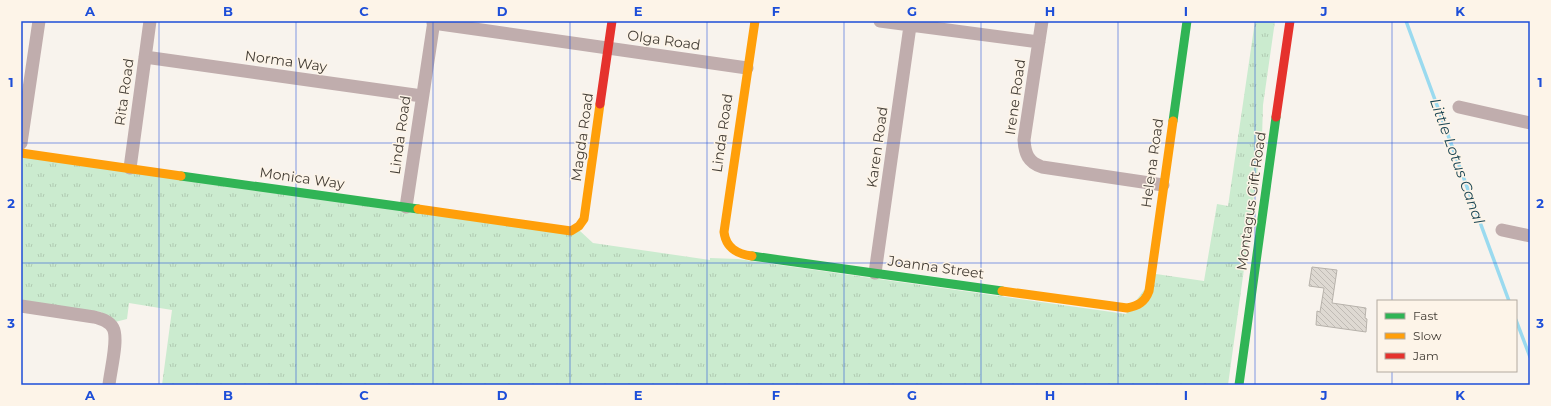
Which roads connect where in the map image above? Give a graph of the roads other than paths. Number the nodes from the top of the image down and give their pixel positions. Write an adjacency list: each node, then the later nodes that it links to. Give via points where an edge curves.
1 (39, 21): 18 (street)
2 (150, 21): 13 (street, Rita Road)
3 (612, 21): 12 (street, Magda Road)
4 (754, 21): 14 (street, Linda Road)
5 (880, 21): 10 (street)
6 (1042, 21): 11 (street, Irene Road)
7 (1186, 21): 21 (street, Helena Road)
8 (1290, 21): 31 (street, Montagus Gift Road)
9 (434, 22): 12 (street, Olga Road); 15 (street, Linda Road)
10 (910, 26): 11 (street); 27 (street, Karen Road)
11 (1039, 42): 21 (street, Irene Road, via 1024,140 1024,150 1028,159 1042,167)
12 (609, 48): 14 (street, Olga Road); 23 (street, Magda Road, via 584,219)
13 (145, 57): 15 (street, Norma Way); 20 (street, Rita Road)
14 (747, 68): 26 (street, Linda Road, via 724,232)
15 (422, 96): 22 (street, Linda Road)
16 (1459, 107): 17 (street)
17 (1530, 122)
18 (21, 143)
19 (21, 153): 20 (street, Monica Way)
20 (130, 168): 22 (street, Monica Way)
21 (1164, 185): 28 (street, Helena Road, via 1148,291)
22 (406, 207): 23 (street, Monica Way, via 571,231)
23 (577, 228)
24 (1502, 230): 25 (street)
25 (1530, 236)
26 (730, 248): 27 (street, Joanna Street, via 748,255)
27 (875, 273): 28 (street, Joanna Street, via 1127,308)
28 (1139, 305)
29 (21, 306): 30 (street, via 94,317 109,324 114,330 114,341)
30 (108, 385)
31 (1239, 385)

